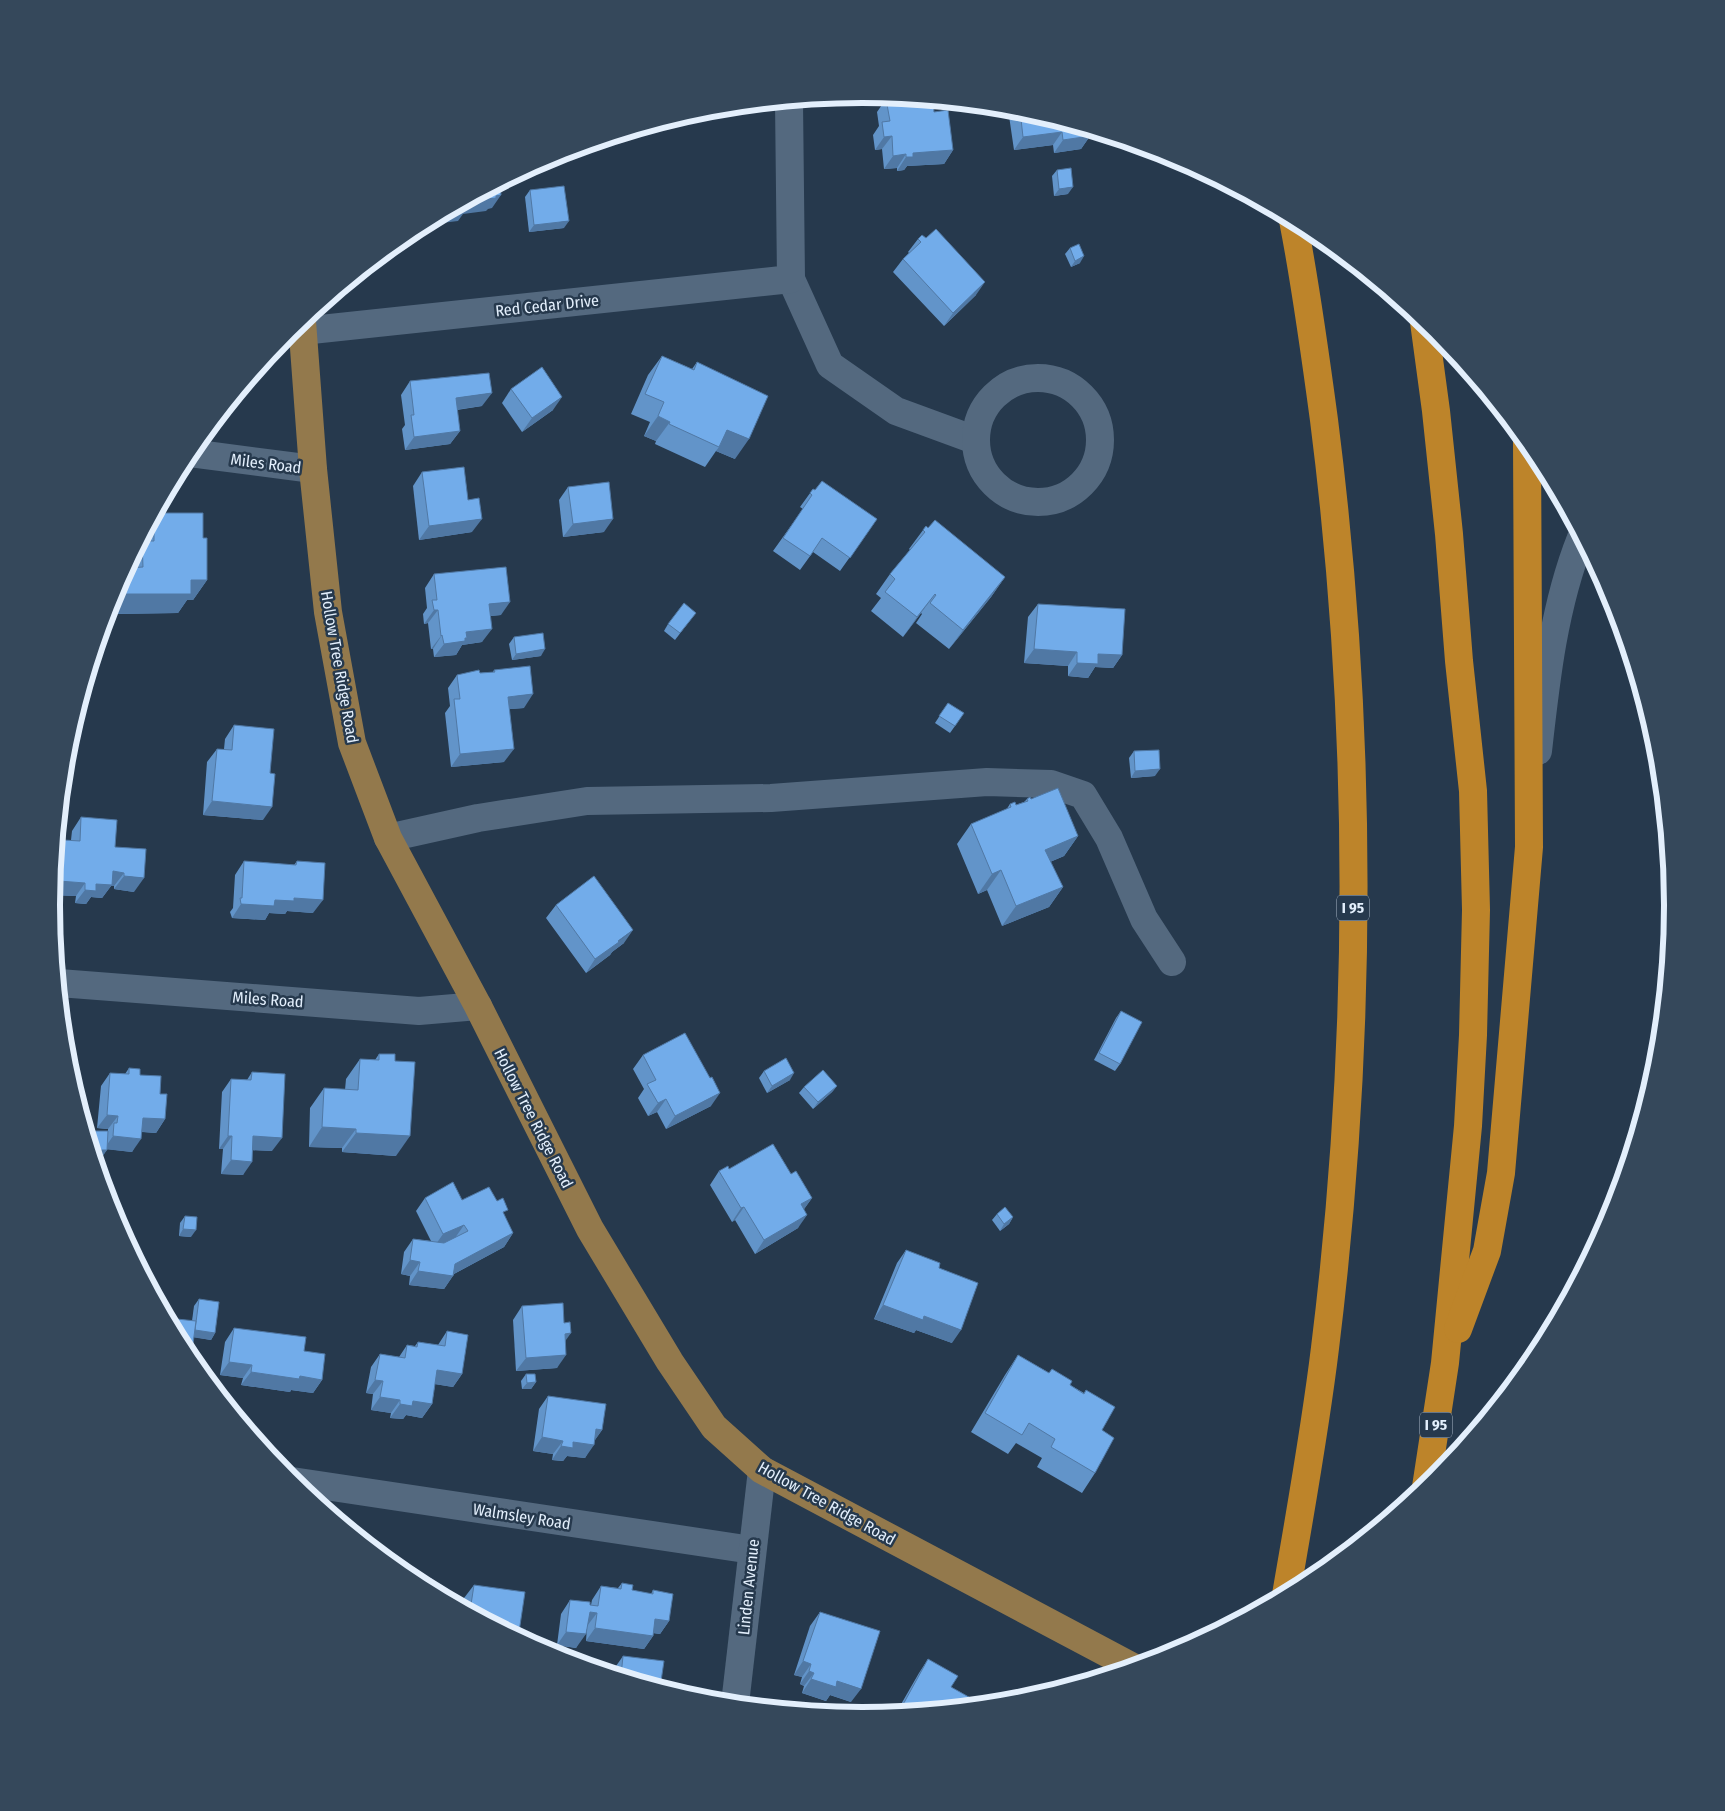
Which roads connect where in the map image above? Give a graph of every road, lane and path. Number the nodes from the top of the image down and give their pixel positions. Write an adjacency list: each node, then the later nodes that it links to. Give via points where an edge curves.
1 (789, 107): 3 (street)
2 (1296, 230): 22 (highway, I 95, via 1331,476 1342,599 1350,725 1353,963 1345,1128 1325,1348)
3 (791, 279): 4 (street, Red Cedar Drive); 7 (street, via 830,365 896,411)
4 (308, 325)
5 (302, 331): 10 (main road, Hollow Tree Ridge Road)
6 (1426, 334): 17 (highway, I 95, via 1449,534 1473,792 1476,910 1468,1126)
7 (975, 440): 7 (street, via 980,417 992,397 1011,383 1033,377 1056,379 1076,390 1092,408 1100,429 1100,452 1091,474 1075,491 1055,501 1032,503 1009,496 991,482 979,462)
8 (199, 454): 10 (street, Miles Road)
9 (1526, 455): 13 (highway)
10 (313, 469): 12 (main road, Hollow Tree Ridge Road, via 328,612 352,743)
11 (1579, 546): 13 (street, via 1561,602 1546,676)
12 (388, 838): 14 (street, via 478,818 587,801 771,798 987,782 1051,784 1083,794 1109,838 1144,919); 16 (main road, Hollow Tree Ridge Road)
13 (1529, 847): 17 (highway, via 1501,1173 1487,1250)
14 (1172, 962)
15 (64, 983): 16 (street, Miles Road, via 419,1011)
16 (478, 1006): 18 (main road, Hollow Tree Ridge Road, via 590,1229 670,1362 714,1427)
17 (1445, 1363): 19 (highway, I 95)
18 (762, 1470): 21 (street, Linden Avenue); 23 (main road, Hollow Tree Ridge Road)
19 (1428, 1475)
20 (306, 1483): 21 (street, Walmsley Road)
21 (752, 1550): 24 (street, Linden Avenue)
22 (1288, 1585)
23 (1126, 1663)
24 (736, 1698)

